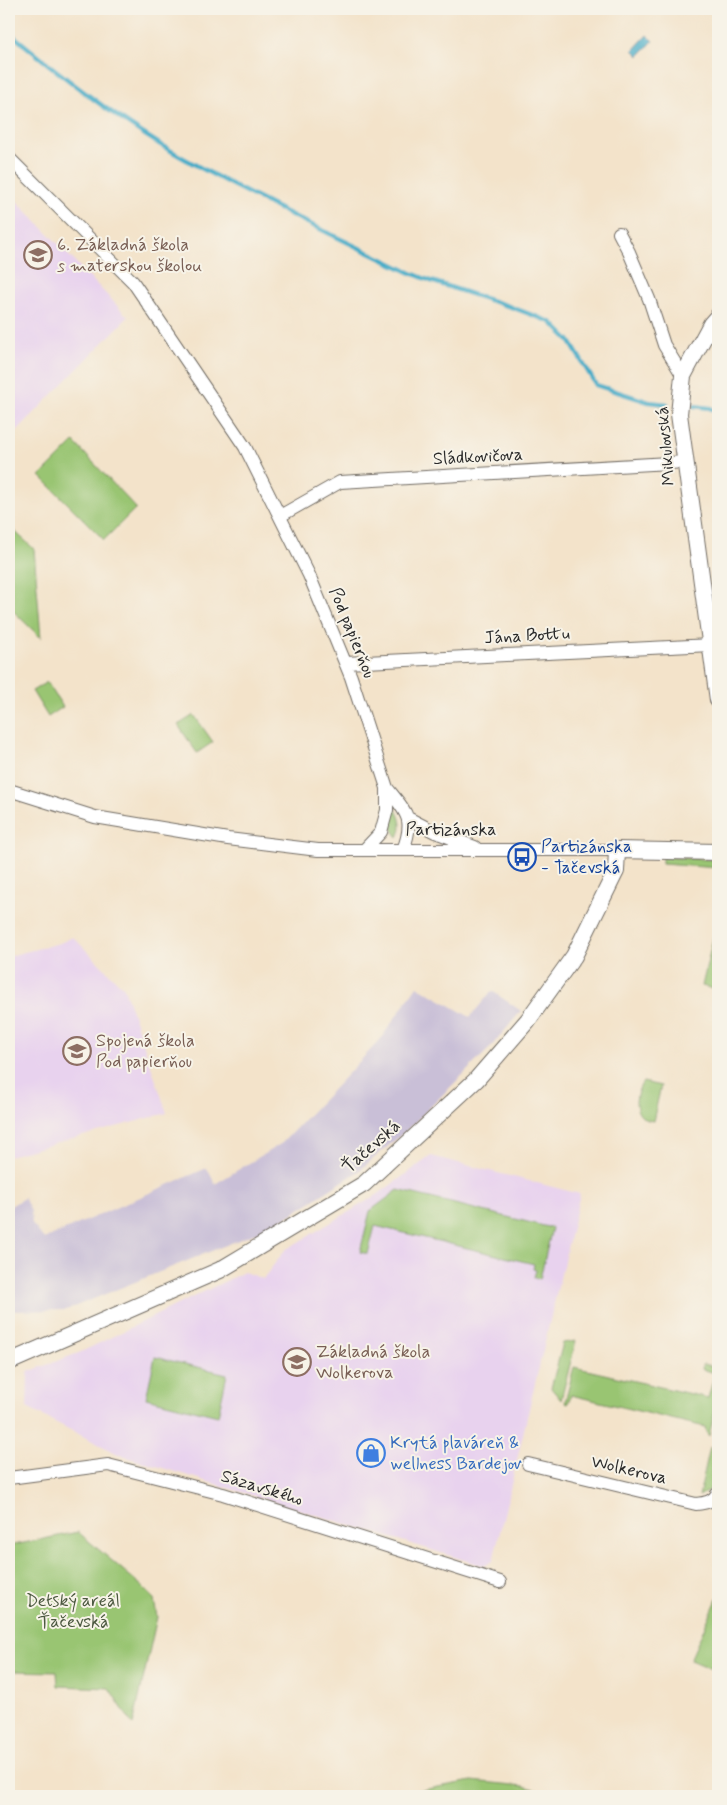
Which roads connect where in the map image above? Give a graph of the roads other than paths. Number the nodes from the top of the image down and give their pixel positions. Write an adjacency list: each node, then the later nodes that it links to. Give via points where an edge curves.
1 (9, 158): 6 (street, Pod papierňou, via 133,282 245,447)
2 (619, 233): 4 (street, via 649,299 664,345)
3 (718, 316): 4 (street, Mikulovská)
4 (683, 376): 5 (street, Mikulovská, via 680,414)
5 (686, 462): 6 (street, Sládkovičova, via 340,482); 7 (street, Mikulovská)
6 (280, 516): 8 (street, Pod papierňou, via 310,575)
7 (711, 645): 8 (street, Jána Bottu); 9 (street, Mikulovská)
8 (346, 663): 10 (street, Pod papierňou)
9 (718, 700)
10 (387, 788): 12 (street); 13 (street, Pod papierňou, via 387,810 381,832)
11 (9, 790): 13 (street, via 95,817 156,828 318,850)
12 (408, 818): 14 (street, via 409,831); 16 (street)
13 (364, 850): 14 (street, Partizánska)
14 (403, 850): 16 (street, Partizánska)
15 (617, 850): 16 (street, Partizánska); 17 (street, Partizánska); 18 (street, Ťačevská, via 616,871 574,956 528,1020 476,1080 364,1184 220,1270)
16 (484, 851)
17 (718, 852)
18 (9, 1362)
19 (528, 1464): 21 (street, Wolkerova, via 691,1503 706,1503)
20 (9, 1478): 22 (street, Sázavského, via 108,1465 223,1494)
21 (718, 1493)
22 (500, 1582)

